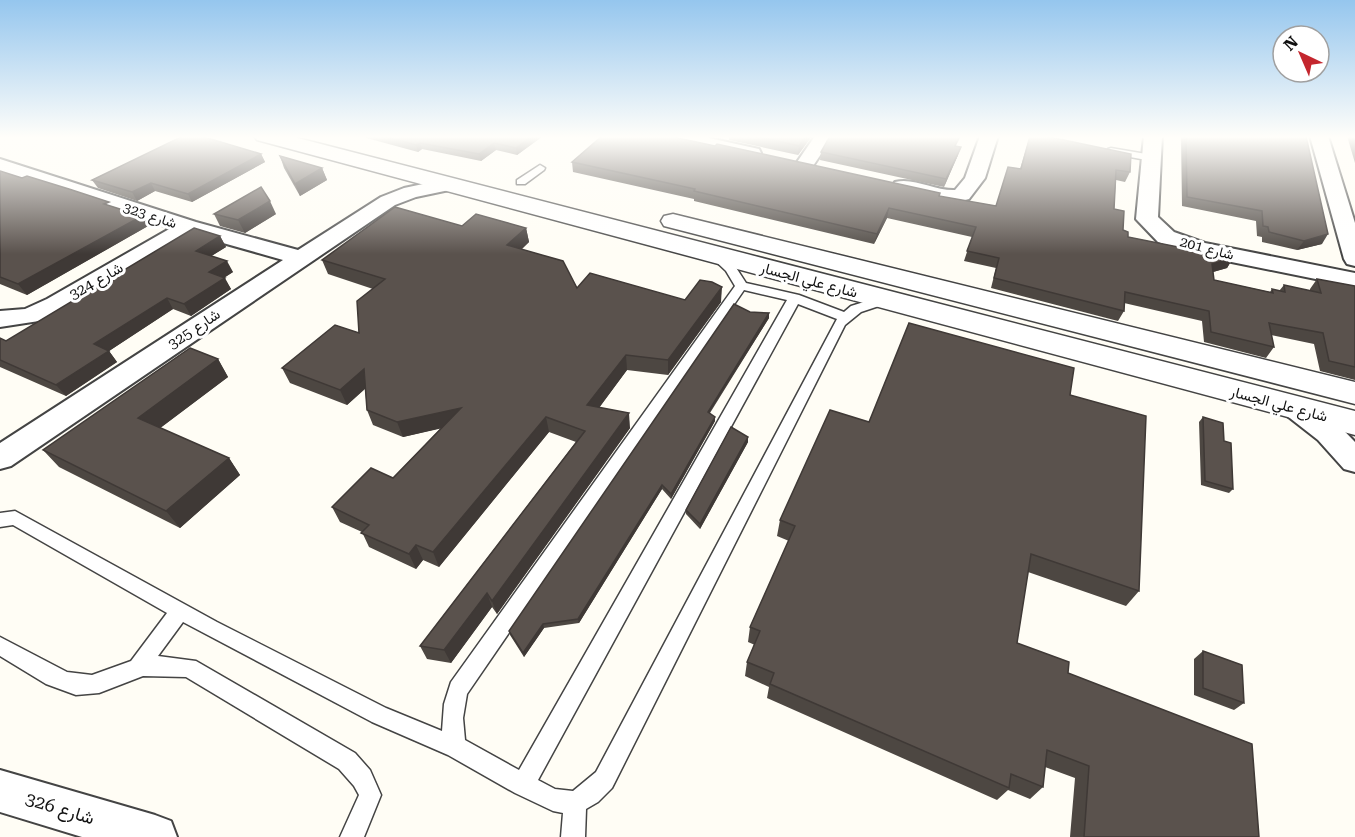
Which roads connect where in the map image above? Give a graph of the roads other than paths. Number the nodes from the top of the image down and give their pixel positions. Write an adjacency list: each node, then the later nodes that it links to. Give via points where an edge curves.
1 (31, 175): 11 (street, شارع 323)
2 (391, 175): 10 (street, via 396,183)
3 (410, 175): 9 (street, شارع علي الجسار)
4 (530, 175): 19 (street, شارع علي الجسار)
5 (975, 175): 8 (street, via 971,188 962,195 946,196)
6 (1150, 175): 15 (street, شارع 201, via 1147,219 1166,237 1200,249)
7 (1330, 175): 14 (street)
8 (883, 182)
9 (447, 185): 10 (street, شارع 325); 12 (street, شارع علي الجسار)
10 (388, 201): 13 (street, شارع 325)
11 (188, 227): 13 (street, شارع 323); 21 (street, شارع 324, via 56,304 30,316)
12 (714, 255): 16 (lane, via 731,269); 18 (street, شارع علي الجسار)
13 (302, 258): 26 (street, شارع 325)
14 (1355, 259)
15 (1355, 280)
16 (741, 286): 17 (lane); 32 (lane, via 458,689 451,719)
17 (795, 298): 20 (lane); 33 (lane)
18 (884, 300): 19 (street, شارع علي الجسار); 20 (lane)
19 (991, 314): 22 (street, شارع علي الجسار)
20 (845, 317): 35 (lane, via 604,780)
21 (0, 319)
22 (1098, 342): 23 (street, شارع علي الجسار); 24 (street, شارع علي الجسار)
23 (1355, 393)
24 (1296, 408): 25 (street, شارع علي الجسار); 27 (street, via 1328,432)
25 (1355, 423)
26 (0, 458)
27 (1355, 461)
28 (0, 520): 29 (lane, via 15,518)
29 (179, 612): 31 (lane); 32 (lane, via 380,715)
30 (0, 646): 31 (lane, via 60,679 82,686 108,682)
31 (138, 668): 37 (lane, via 166,664 189,668 347,761 362,778 369,795)
32 (456, 747): 33 (lane)
33 (523, 785): 35 (lane, via 553,800)
34 (2, 794): 36 (street, شارع 326)
35 (575, 802): 38 (lane)
36 (155, 837)
37 (352, 837)
38 (573, 837)

